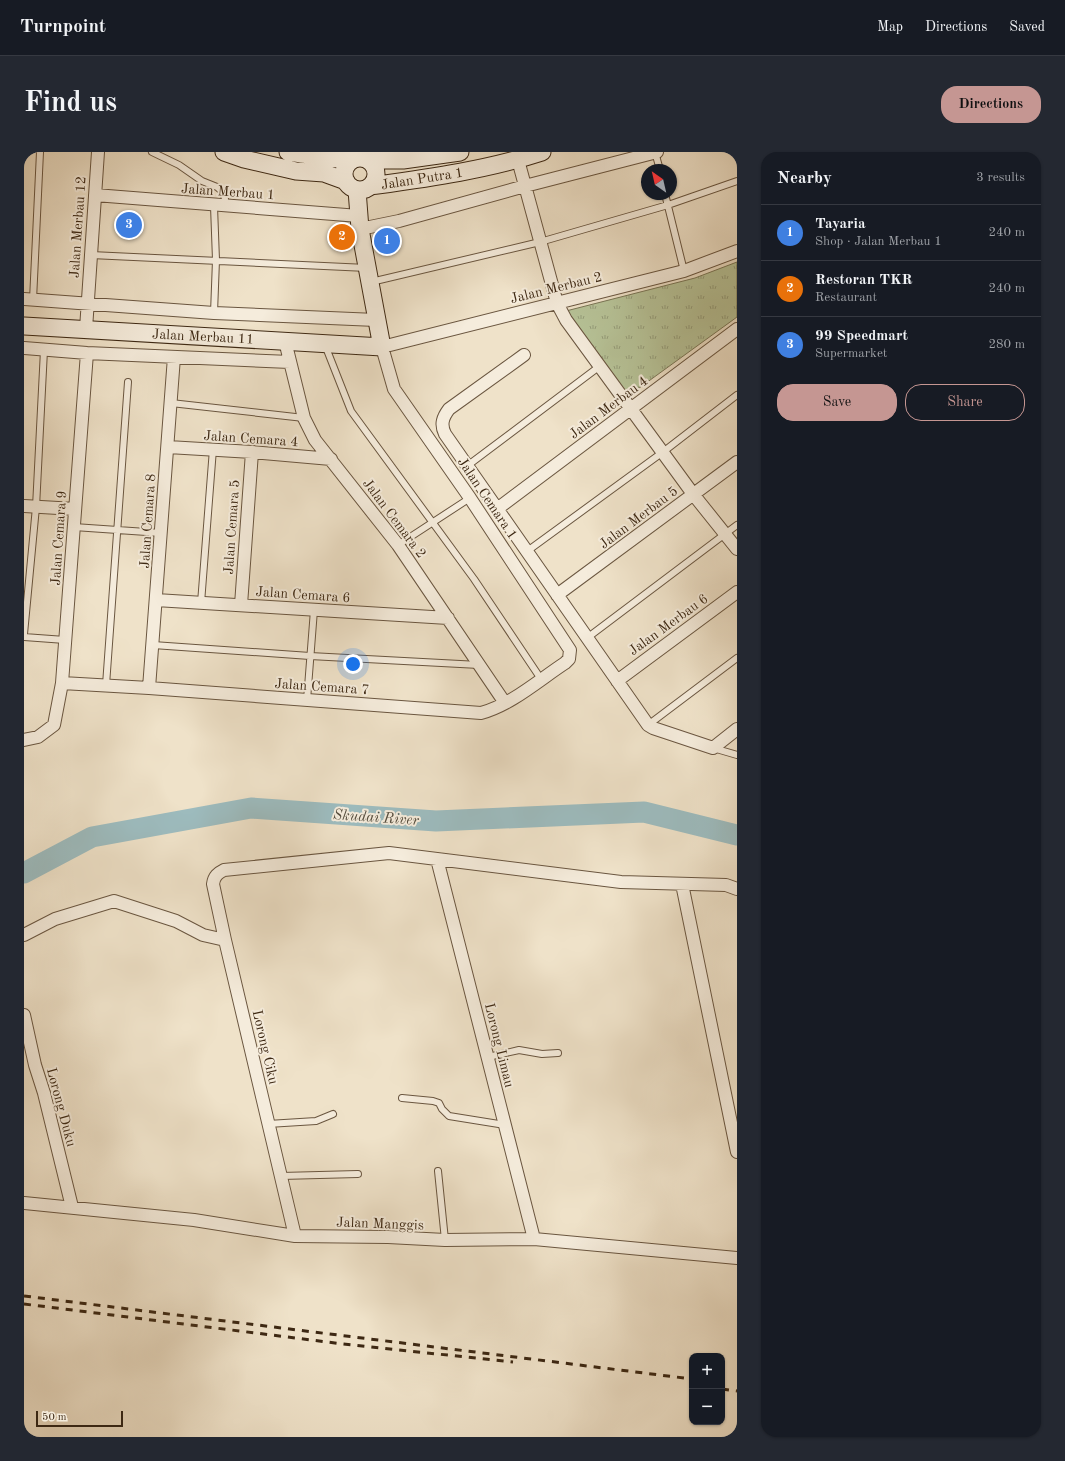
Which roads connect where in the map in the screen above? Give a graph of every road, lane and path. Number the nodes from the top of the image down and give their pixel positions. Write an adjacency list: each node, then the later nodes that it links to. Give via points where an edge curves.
1 (40, 152): 26 (lane)
2 (98, 152): 15 (street, Jalan Merbau 12)
3 (152, 152): 18 (lane, via 223,192 225,198)
4 (224, 152): 13 (main road, Jalan Putra 1, via 296,171 324,174)
5 (288, 152): 9 (main road, Jalan Putra 1)
6 (460, 152): 9 (main road, Jalan Putra 1, via 403,160)
7 (542, 152): 10 (main road, Jalan Putra 1)
8 (656, 152): 11 (lane); 14 (street, Jalan Merbau 1)
9 (361, 160): 13 (main road, via 346,167 344,176); 13 (main road, via 373,164 376,173 374,182)
10 (518, 160): 13 (main road, Jalan Putra 1, via 467,171); 14 (street)
11 (659, 164)
12 (737, 181): 17 (lane)
13 (358, 185): 19 (main road)
14 (525, 186): 19 (street, Jalan Merbau 1, via 399,221); 20 (street)
15 (95, 196): 18 (street, Jalan Merbau 1); 22 (street, Jalan Merbau 12)
16 (667, 200): 17 (lane)
17 (668, 205): 20 (lane); 24 (lane)
18 (219, 206): 19 (street, Jalan Merbau 1); 23 (lane)
19 (359, 222): 25 (main road)
20 (540, 242): 25 (lane); 27 (street)
21 (737, 252): 24 (street, Jalan Merbau 2)
22 (90, 255): 23 (lane); 28 (street, Jalan Merbau 12)
23 (216, 260): 25 (lane); 29 (lane)
24 (684, 271): 27 (street, Jalan Merbau 2)
25 (368, 275): 30 (main road)
26 (29, 300): 28 (street)
27 (557, 303): 36 (street, Jalan Merbau 2); 43 (street, via 566,320)
28 (87, 305): 29 (street); 32 (street, Jalan Merbau 12)
29 (214, 313): 30 (street)
30 (376, 320): 36 (main road)
31 (24, 326): 32 (main road, Jalan Merbau 11)
32 (86, 329): 34 (main road, Jalan Merbau 11)
33 (737, 329): 47 (street, Jalan Merbau 4)
34 (285, 341): 35 (main road, Jalan Merbau 11); 42 (street, Jalan Cemara 2)
35 (324, 344): 36 (main road, Jalan Merbau 11); 61 (lane, via 351,411)
36 (382, 347): 57 (street, Jalan Cemara 1, via 394,389)
37 (24, 348): 38 (street)
38 (44, 350): 39 (street); 58 (lane)
39 (87, 353): 41 (street); 59 (street, Jalan Cemara 9)
40 (524, 355): 55 (street, via 444,415 442,428)
41 (174, 357): 42 (street); 46 (street, Jalan Cemara 8)
42 (290, 362): 48 (street, Jalan Cemara 2)
43 (600, 366): 47 (street); 55 (lane)
44 (128, 382): 64 (lane)
45 (737, 395): 52 (lane)
46 (171, 403): 48 (lane); 49 (street, Jalan Cemara 8)
47 (631, 409): 52 (street); 60 (street, Jalan Merbau 4)
48 (304, 418): 53 (street, Jalan Cemara 2, via 315,440)
49 (168, 447): 50 (street, Jalan Cemara 4); 65 (street, Jalan Cemara 8)
50 (213, 449): 51 (street, Jalan Cemara 4); 73 (lane)
51 (252, 452): 53 (street, Jalan Cemara 4); 74 (street, Jalan Cemara 5)
52 (663, 452): 56 (street); 69 (lane)
53 (331, 459): 67 (street, Jalan Cemara 2)
54 (737, 462): 56 (street, Jalan Merbau 5)
55 (467, 466): 60 (street)
56 (694, 494): 66 (street); 71 (street, Jalan Merbau 5)
57 (470, 498): 61 (lane); 83 (street, Jalan Cemara 1, via 568,645 570,654)
58 (30, 506): 59 (street); 77 (lane)
59 (75, 509): 63 (street, Jalan Cemara 9)
60 (497, 509): 69 (street)
61 (434, 522): 67 (lane); 85 (lane)
62 (737, 525): 66 (lane)
63 (74, 527): 64 (lane); 79 (street, Jalan Cemara 9)
64 (118, 531): 65 (lane); 88 (lane)
65 (161, 533): 72 (street, Jalan Cemara 8)
66 (725, 534): 68 (street); 78 (lane)
67 (398, 545): 76 (street, Jalan Cemara 2)
68 (737, 549)
69 (526, 552): 71 (street)
70 (737, 592): 86 (street, Jalan Merbau 6)
71 (557, 595): 78 (street)
72 (156, 600): 73 (street, Jalan Cemara 6); 80 (street, Jalan Cemara 8)
73 (201, 603): 74 (street, Jalan Cemara 6)
74 (240, 605): 75 (street, Jalan Cemara 6)
75 (314, 610): 76 (street, Jalan Cemara 6); 81 (lane)
76 (448, 618): 84 (street, Jalan Cemara 2)
77 (24, 636): 79 (lane)
78 (587, 638): 86 (street)
79 (65, 640): 87 (street, Jalan Cemara 9)
80 (153, 645): 81 (lane); 89 (street, Jalan Cemara 8)
81 (310, 656): 84 (lane); 90 (lane)
82 (737, 658): 92 (lane)
83 (565, 663): 85 (street, Jalan Cemara 7)
84 (479, 665): 91 (street, Jalan Cemara 2)
85 (542, 679): 91 (street, Jalan Cemara 7)
86 (617, 681): 92 (street)
87 (62, 683): 88 (street, Jalan Cemara 7); 94 (street, Jalan Cemara 9, via 54,725 38,736)
88 (106, 685): 89 (street, Jalan Cemara 7)
89 (149, 688): 90 (street, Jalan Cemara 7)
90 (307, 700): 91 (street, Jalan Cemara 7, via 481,713)
91 (505, 704)
92 (648, 725): 95 (street)
93 (737, 729): 95 (street)
94 (24, 740)
95 (713, 748): 96 (lane)
96 (737, 755)
97 (437, 859): 98 (street, via 621,882); 101 (street, Lorong Ciku, via 389,853 224,870 216,875 213,884); 104 (street, Lorong Limau)
98 (682, 884): 99 (street, via 726,885); 109 (street)
99 (737, 889)
100 (24, 935): 101 (street, via 55,919 114,901 176,921 203,935)
101 (225, 940): 107 (street, Lorong Ciku)
102 (24, 1015): 114 (street, Lorong Duku)
103 (558, 1053): 104 (lane, via 542,1054 515,1050)
104 (488, 1058): 108 (street, Lorong Limau)
105 (402, 1098): 108 (lane, via 439,1103 449,1116)
106 (333, 1114): 107 (lane, via 316,1121)
107 (268, 1124): 112 (street, Lorong Ciku)
108 (505, 1125): 116 (street, Lorong Limau)
109 (737, 1152)
110 (438, 1171): 117 (lane)
111 (358, 1174): 112 (lane)
112 (281, 1176): 115 (street, Lorong Ciku)
113 (24, 1204): 114 (street, Jalan Manggis)
114 (72, 1207): 115 (street, Jalan Manggis, via 194,1220)
115 (295, 1236): 117 (street, Jalan Manggis)
116 (534, 1239): 117 (street, Jalan Manggis); 118 (street, Jalan Manggis)
117 (445, 1240)
118 (737, 1258)

